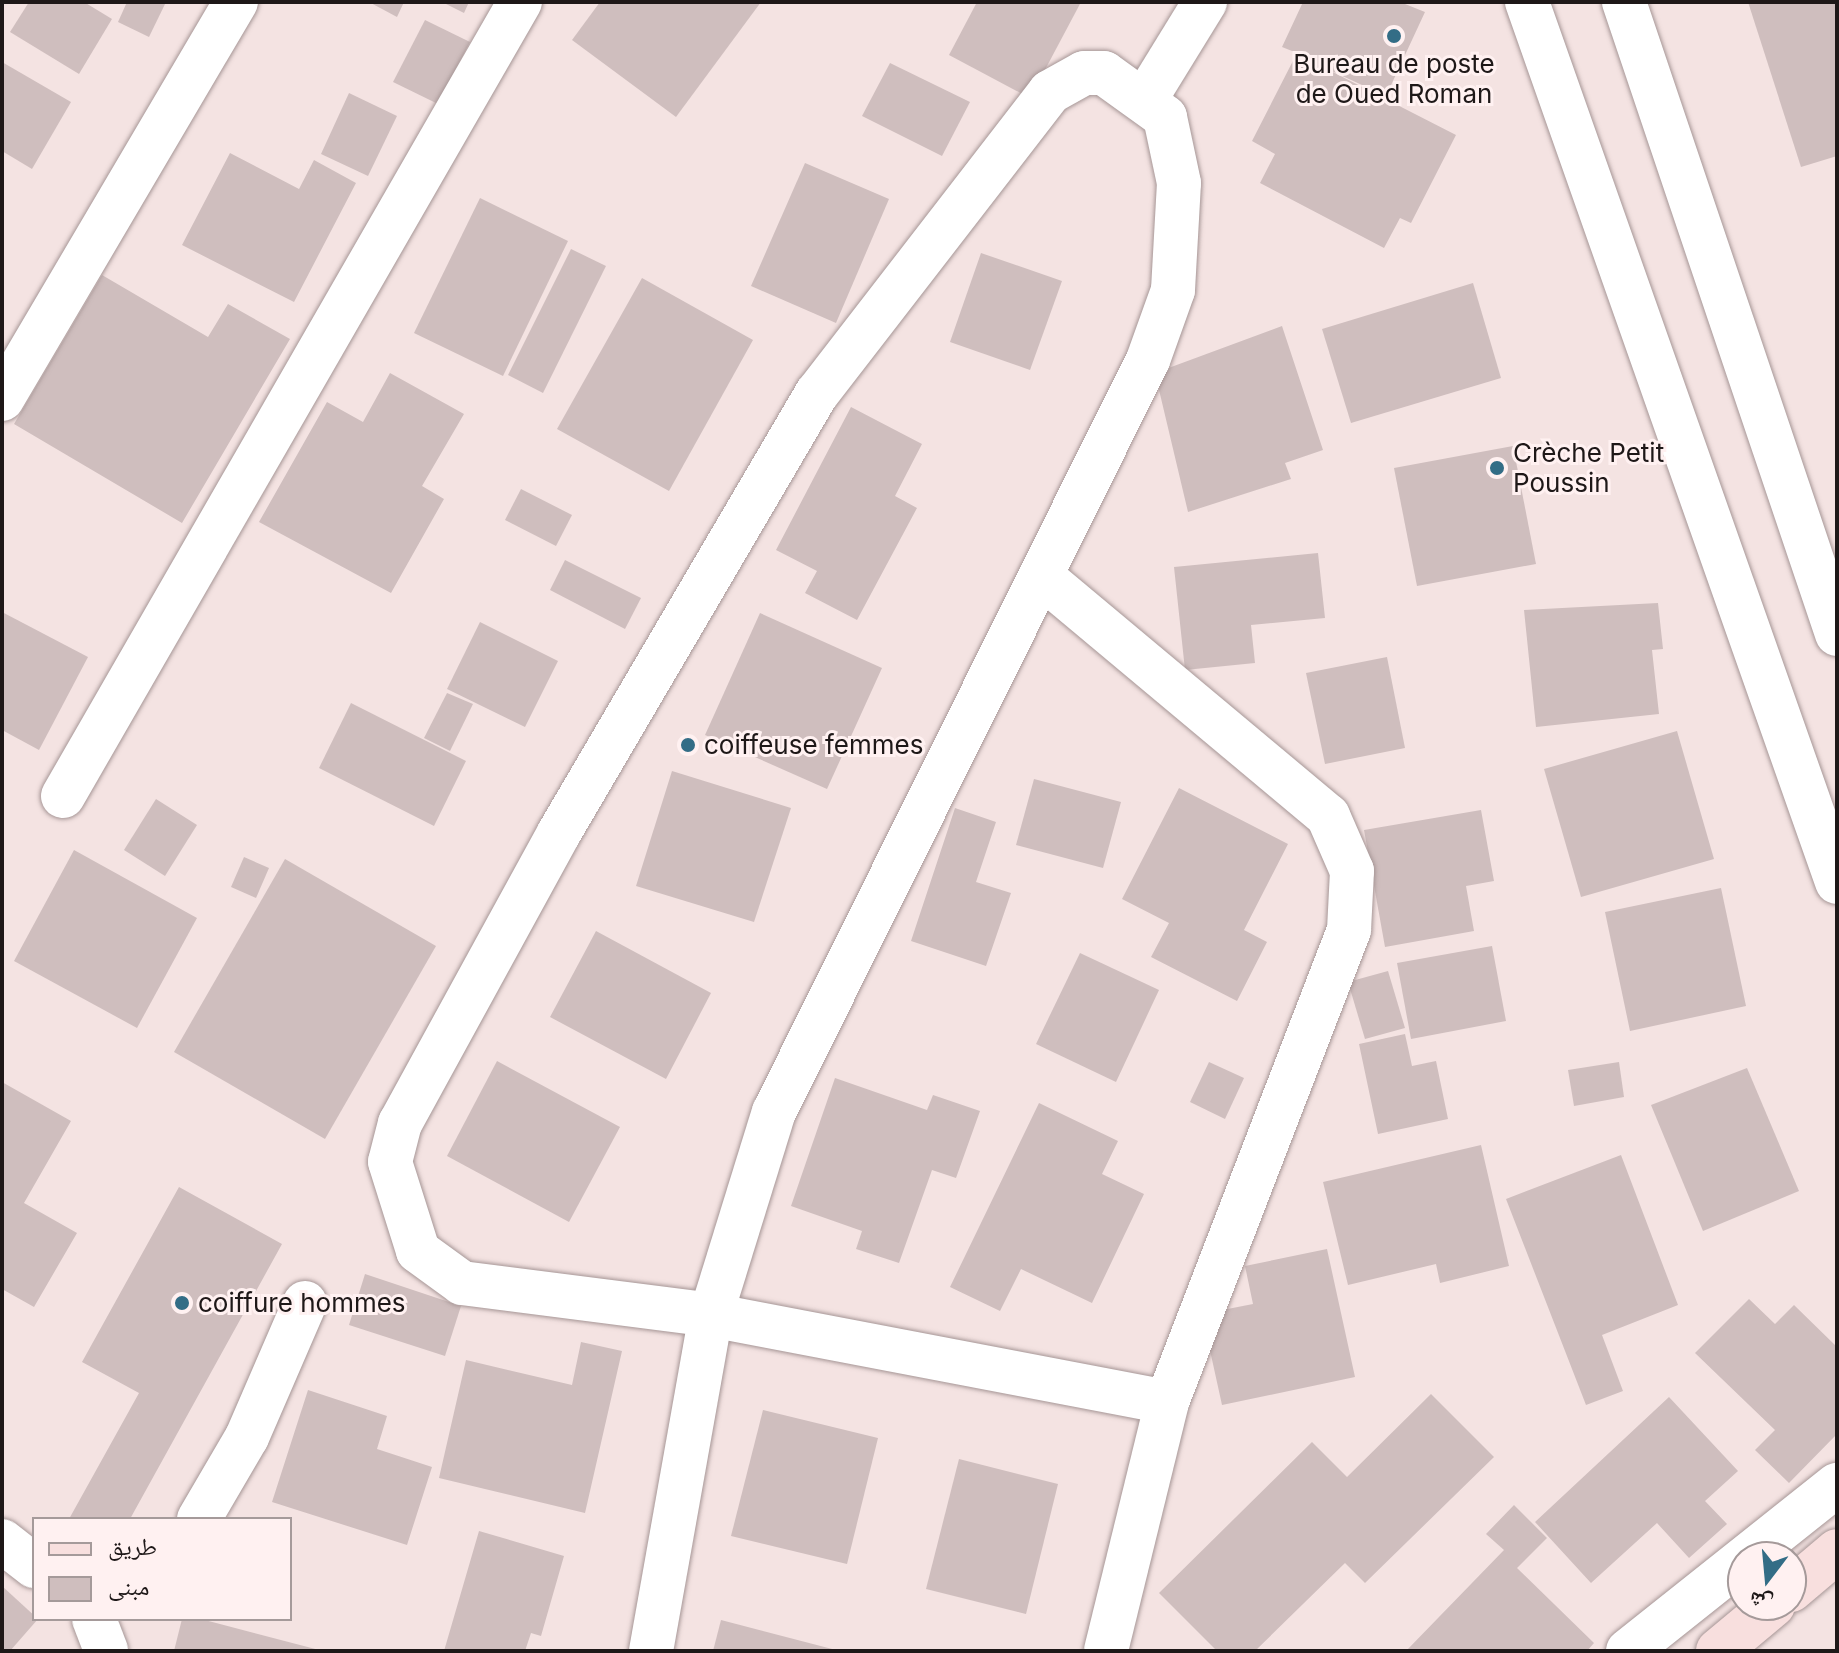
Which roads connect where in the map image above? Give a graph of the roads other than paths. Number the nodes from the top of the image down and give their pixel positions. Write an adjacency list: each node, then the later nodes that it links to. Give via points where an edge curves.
1 (236, 2): 7 (street)
2 (520, 2): 10 (street)
3 (1205, 2): 6 (street)
4 (1527, 2): 11 (street)
5 (1624, 2): 9 (street)
6 (1146, 98): 8 (street, via 1165,117 1179,183 1173,290 1148,360); 13 (street, via 1104,73 1069,77 1050,92 817,393 559,833 400,1123 390,1162 405,1227 437,1270 489,1287)
7 (2, 399)
8 (1041, 576): 13 (street, via 774,1112); 14 (street, via 1328,816 1352,871 1349,930)
9 (1837, 634)
10 (63, 796)
11 (1837, 882)
12 (305, 1303): 16 (street, via 247,1437)
13 (711, 1315): 14 (street); 22 (street)
14 (1167, 1402): 23 (street)
15 (1837, 1485): 24 (street)
16 (200, 1517)
17 (2, 1541): 19 (street)
18 (1837, 1551): 20 (main road)
19 (32, 1564)
20 (1807, 1576)
21 (1754, 1621): 25 (main road)
22 (651, 1651)
23 (1106, 1651)
24 (1628, 1651)
25 (1718, 1651)

